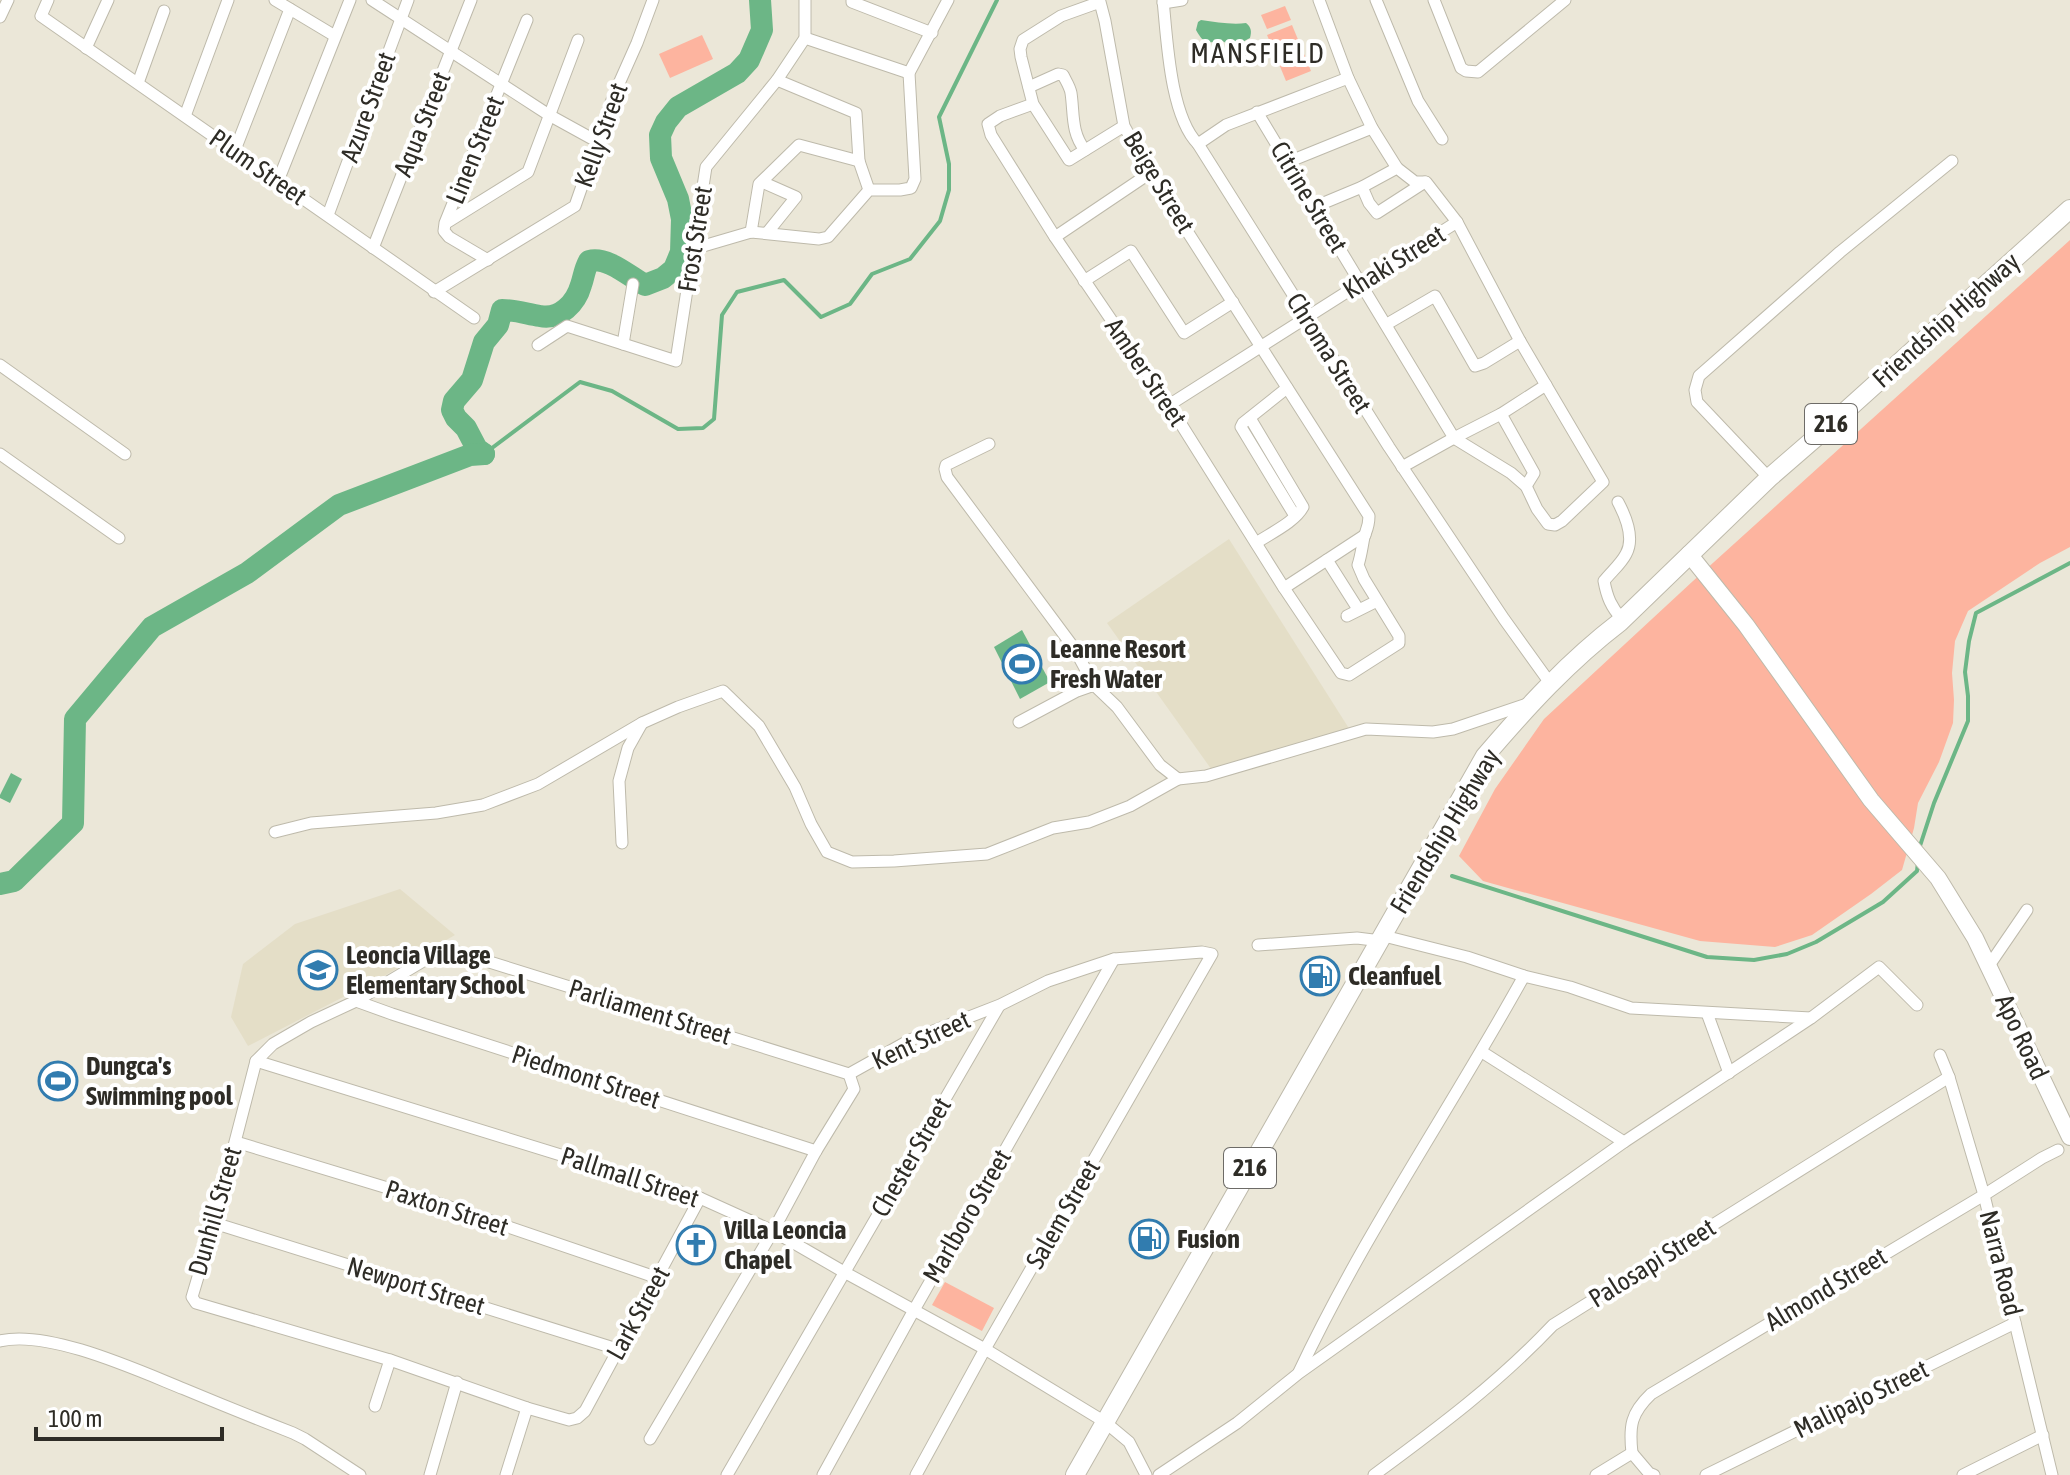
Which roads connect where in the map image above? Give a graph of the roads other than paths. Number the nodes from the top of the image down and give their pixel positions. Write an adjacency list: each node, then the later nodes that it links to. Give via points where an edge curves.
1 (8, 0): 22 (street)
2 (48, 0): 29 (street, Plum Street, via 41,16)
3 (108, 0): 29 (street)
4 (228, 0): 40 (street)
5 (275, 0): 20 (street)
6 (350, 0): 26 (street)
7 (372, 0): 23 (street)
8 (408, 0): 23 (street, Azure Street)
9 (471, 0): 30 (street, Aqua Street)
10 (653, 0): 44 (street, Kelly Street)
11 (805, 0): 27 (street)
12 (852, 0): 25 (street)
13 (948, 0): 25 (street)
14 (1182, 0): 19 (street)
15 (1319, 0): 32 (street)
16 (1376, 0): 43 (street, via 1418,101)
17 (1434, 0): 18 (street, via 1461,68 1471,72 1478,72)
18 (1565, 0)
19 (1163, 1): 45 (street, Chroma Street, via 1177,100 1184,125)
20 (290, 9): 26 (street); 46 (street)
21 (164, 11): 34 (street)
22 (0, 17)
23 (401, 19): 30 (street); 60 (street, Azure Street)
24 (527, 20): 35 (street, Linen Street)
25 (932, 33): 31 (street)
26 (335, 36): 53 (street)
27 (805, 38): 31 (street); 33 (street, Frost Street)
28 (578, 40): 39 (street)
29 (86, 48): 34 (street, Plum Street)
30 (451, 51): 35 (street); 66 (street, Aqua Street)
31 (909, 73): 57 (street, via 915,179 911,188)
32 (1348, 78): 38 (street); 42 (street)
33 (777, 80): 48 (street, via 856,113); 67 (street, Frost Street, via 706,167)
34 (138, 83): 40 (street, Plum Street)
35 (501, 83): 39 (street); 62 (street, Linen Street)
36 (1029, 87): 37 (street); 41 (street, Beige Street, via 1021,57 1023,40 1061,16 1100,2); 47 (street, via 1063,75 1071,90 1076,134)
37 (1033, 104): 47 (street, via 1069,160); 65 (street, Amber Street, via 988,124)
38 (1257, 112): 45 (street); 50 (street, Citrine Street)
39 (549, 115): 44 (street); 62 (street, via 528,172)
40 (185, 116): 46 (street, Plum Street)
41 (1124, 126): 47 (street); 52 (street, Beige Street)
42 (1372, 128): 50 (street); 51 (street)
43 (1442, 139)
44 (598, 142): 68 (street, Kelly Street, via 575,206)
45 (1198, 144): 74 (street, Chroma Street)
46 (235, 150): 53 (street, Plum Street)
47 (1085, 150)
48 (859, 161): 54 (street, via 799,145); 57 (street)
49 (1952, 161): 91 (street, via 1699,376 1697,402)
50 (1288, 162): 58 (street, Citrine Street)
51 (1397, 168): 55 (street, via 1415,182); 56 (street)
52 (1150, 173): 65 (street); 73 (street, Beige Street)
53 (278, 181): 60 (street, Plum Street)
54 (762, 182): 63 (street); 64 (street, via 796,197)
55 (1426, 182): 56 (street, via 1377,213); 61 (street)
56 (1362, 187): 58 (street)
57 (869, 190): 64 (street, via 828,237)
58 (1314, 207): 70 (street, Citrine Street)
59 (2070, 209): 91 (main road, Friendship Highway / 216)
60 (328, 215): 66 (street, Plum Street)
61 (1457, 222): 70 (street, Khaki Street); 77 (street)
62 (445, 223): 68 (street, Linen Street, via 449,237)
63 (751, 232): 64 (street); 67 (street)
64 (767, 233)
65 (1055, 237): 69 (street, Amber Street)
66 (373, 248): 72 (street, Plum Street)
67 (693, 249): 78 (street, Frost Street, via 676,361)
68 (488, 260): 72 (street, Kelly Street)
69 (1084, 281): 73 (street, via 1131,251 1184,333); 84 (street, Amber Street)
70 (1361, 283): 74 (street, Khaki Street); 76 (street, Citrine Street)
71 (633, 284): 78 (street)
72 (434, 292): 75 (street, Plum Street)
73 (1233, 302): 80 (street, Beige Street)
74 (1306, 317): 80 (street, Khaki Street); 90 (street, Chroma Street)
75 (474, 318)
76 (1387, 324): 77 (street, via 1435,296 1475,366); 86 (street, Citrine Street)
77 (1520, 341): 82 (street)
78 (623, 344): 79 (street, Frost Street, via 567,326)
79 (538, 345)
80 (1259, 346): 83 (street); 84 (street, Khaki Street)
81 (0, 365): 89 (street)
82 (1546, 385): 85 (street); 92 (street, via 1603,482 1555,525 1548,524)
83 (1287, 388): 94 (street, via 1369,516); 96 (street, via 1241,427 1295,516)
84 (1169, 405): 96 (street, Amber Street)
85 (1501, 414): 86 (street); 92 (street, via 1534,473)
86 (1454, 438): 90 (street); 92 (street)
87 (989, 444): 103 (street, via 946,465 947,477 1074,648)
88 (0, 454): 95 (street)
89 (125, 454)
90 (1402, 467): 102 (street, Chroma Street)
91 (1769, 478): 97 (main road, Friendship Highway / 216)
92 (1526, 486)
93 (1618, 502): 101 (street, via 1627,521 1627,553 1604,581)
94 (1365, 535): 98 (street); 100 (street, via 1358,565)
95 (119, 538)
96 (1256, 543): 99 (street, Amber Street)
97 (1689, 554): 101 (main road, Friendship Highway / 216); 115 (street, Apo Road, via 1871,800 1938,878)
98 (1327, 560): 99 (street); 100 (street, via 1352,612)
99 (1284, 588): 100 (street, Amber Street, via 1341,673 1349,675 1399,643)
100 (1377, 601)
101 (1622, 619): 102 (main road, Friendship Highway / 216)
102 (1550, 683): 104 (main road, Friendship Highway / 216)
103 (1094, 685): 105 (street); 107 (street, via 1160,765)
104 (1530, 703): 107 (street, via 1453,729 1366,729 1206,776); 111 (main road, Friendship Highway / 216, via 1485,756)
105 (1019, 722)
106 (642, 723): 107 (street, via 723,691 759,726 827,852 852,862 987,854 1130,806); 108 (street, via 538,784 483,805 311,823); 109 (street, via 619,781)
107 (1178, 779)
108 (275, 832)
109 (622, 843)
110 (2027, 910): 115 (street)
111 (1382, 938): 112 (street); 116 (street); 151 (main road, Friendship Highway / 216)
112 (1258, 945)
113 (1212, 954): 114 (street, Kent Street); 144 (street, Salem Street)
114 (1114, 959): 118 (street, Kent Street, via 1048,981); 139 (street, Marlboro Street)
115 (1988, 967): 128 (street, Apo Road)
116 (1524, 976): 120 (street, via 1631,1008); 122 (street)
117 (356, 1001): 124 (street, via 273,1044); 126 (street, Parliament Street, via 435,954 451,950); 132 (street, Piedmont Street)
118 (1000, 1005): 126 (street, Kent Street, via 910,1040); 137 (street, Chester Street)
119 (1917, 1005): 121 (street, via 1879,967)
120 (1707, 1013): 121 (street); 125 (street)
121 (1811, 1018): 125 (street)
122 (1482, 1052): 130 (street); 141 (street)
123 (1940, 1055): 127 (street, Narra Road)
124 (256, 1061): 129 (street, Dunhill Street); 134 (street, Pallmall Street)
125 (1729, 1073): 130 (street)
126 (849, 1074): 132 (street, Kent Street, via 854,1089)
127 (1949, 1077): 133 (street, Narra Road); 164 (street, Palosapi Street, via 1553,1325 1478,1397)
128 (2070, 1137)
129 (236, 1142): 135 (street, Dunhill Street); 138 (street, Paxton Street)
130 (1624, 1142): 145 (street)
131 (2058, 1150): 133 (street, Almond Street)
132 (816, 1151): 136 (street, Kent Street)
133 (1984, 1195): 140 (street, Narra Road); 154 (street, Almond Street, via 1651,1394 1633,1416)
134 (700, 1198): 136 (street, Pallmall Street); 138 (street, Lark Street)
135 (214, 1223): 143 (street, Newport Street); 146 (street, Dunhill Street, via 193,1301)
136 (773, 1231): 137 (street, Pallmall Street); 153 (street, Kent Street)
137 (844, 1272): 139 (street, Pallmall Street); 158 (street, Chester Street)
138 (658, 1278): 143 (street, Lark Street)
139 (914, 1310): 144 (street, Pallmall Street); 159 (street, Marlboro Street)
140 (2015, 1323): 152 (street, Narra Road); 167 (street, Malipajo Street)
141 (1315, 1338): 145 (street); 147 (street)
142 (0, 1341): 155 (street, via 30,1339 109,1359 293,1433)
143 (617, 1349): 150 (street, Lark Street, via 577,1418)
144 (985, 1349): 151 (street, Pallmall Street); 160 (street, Salem Street)
145 (1328, 1352): 147 (street)
146 (390, 1360): 148 (street); 149 (street)
147 (1299, 1373): 163 (street)
148 (457, 1382): 150 (street); 156 (street)
149 (375, 1406)
150 (527, 1408): 157 (street)
151 (1105, 1422): 161 (main road, Friendship Highway / 216); 162 (street, Pallmall Street, via 1129,1442)
152 (2043, 1435): 168 (street); 169 (street, Narra Road)
153 (650, 1439)
154 (1632, 1453): 165 (street); 166 (street)
155 (360, 1475)
156 (430, 1475)
157 (506, 1475)
158 (727, 1475)
159 (823, 1475)
160 (916, 1475)
161 (1075, 1475)
162 (1146, 1475)
163 (1159, 1475)
164 (1374, 1475)
165 (1596, 1475)
166 (1654, 1475)
167 (1706, 1475)
168 (1963, 1475)
169 (2052, 1475)

